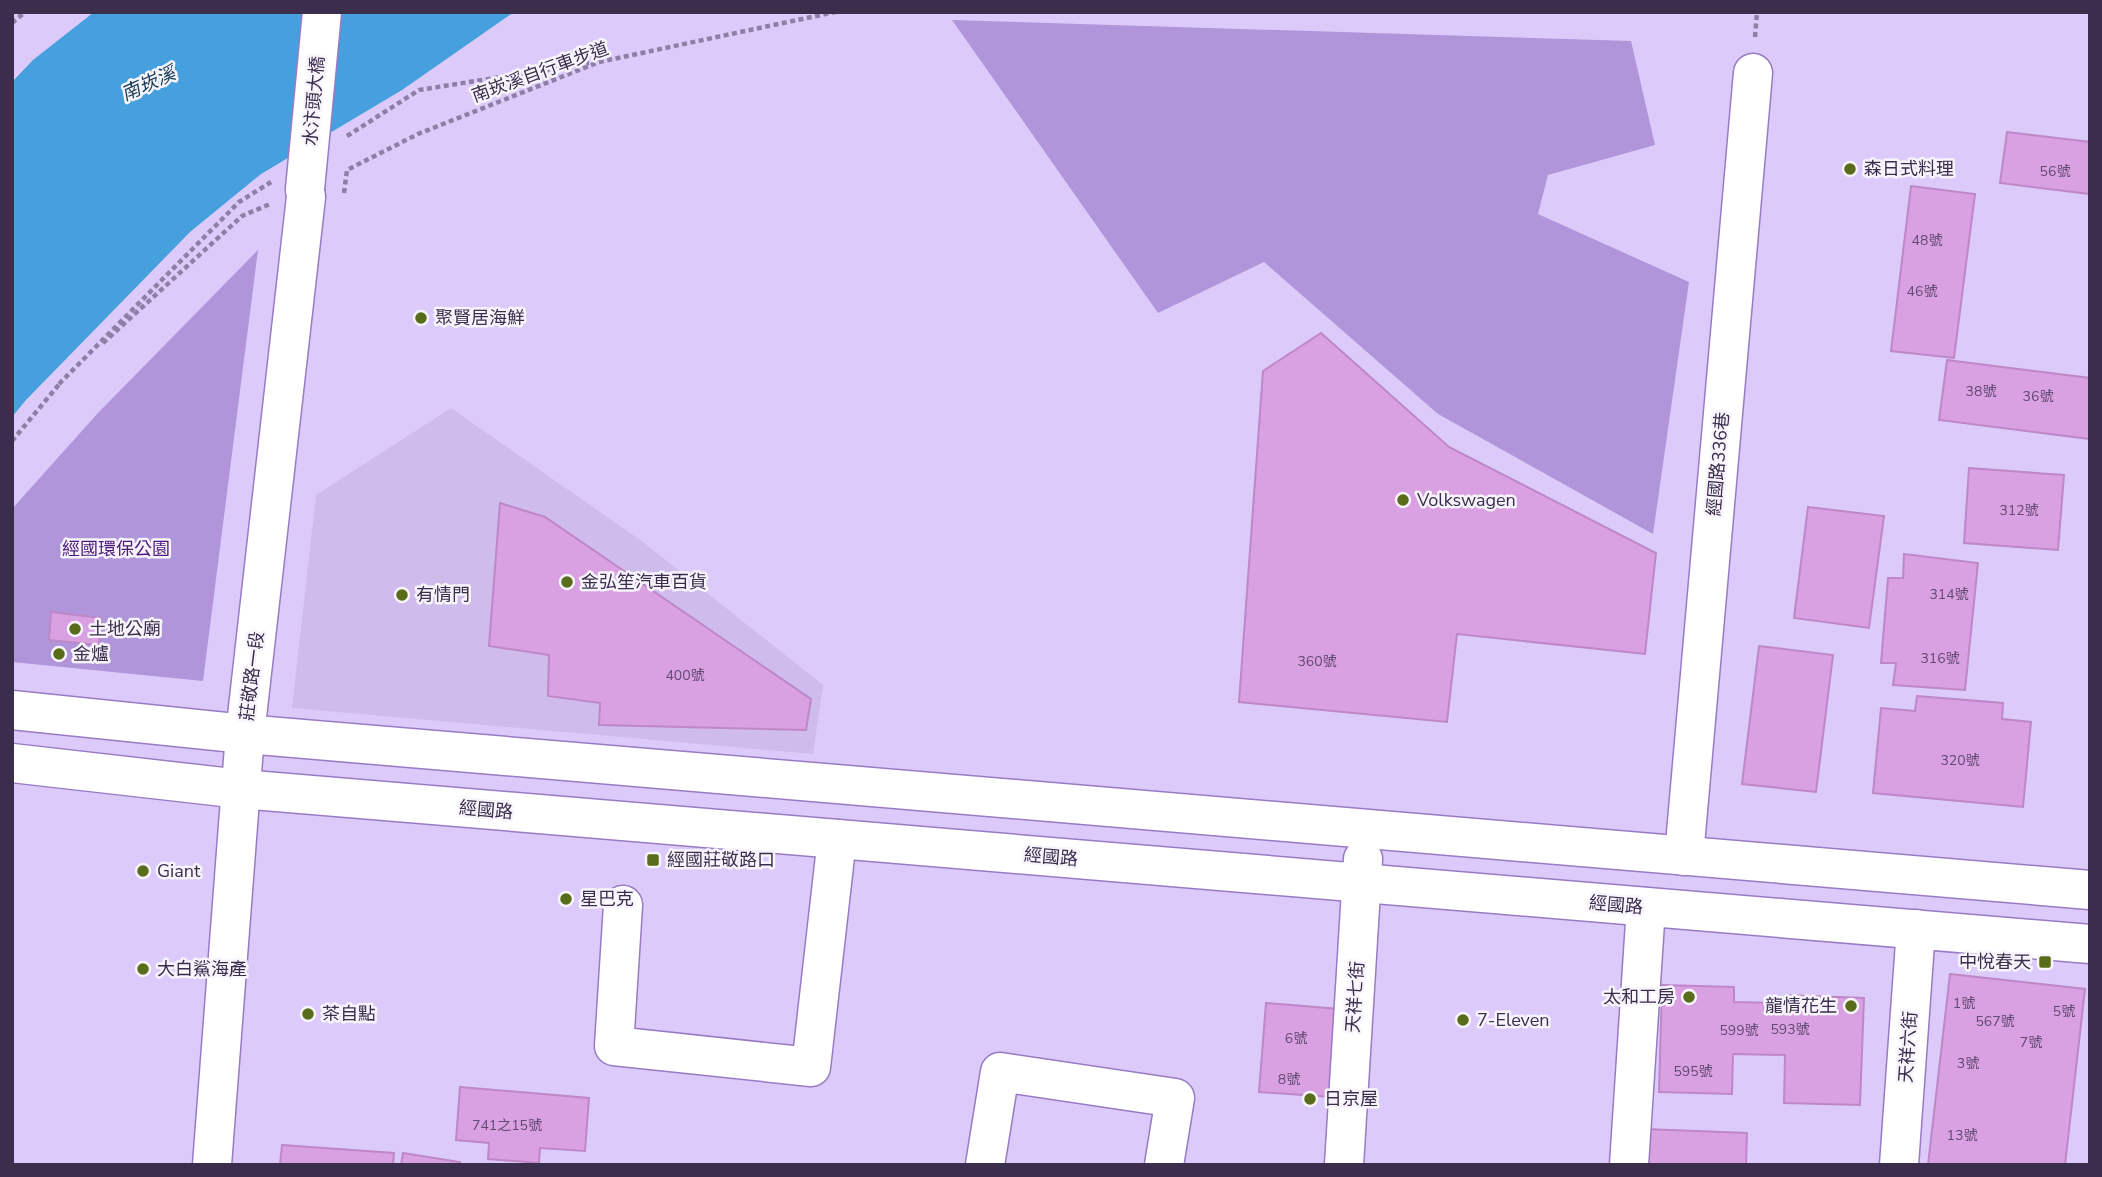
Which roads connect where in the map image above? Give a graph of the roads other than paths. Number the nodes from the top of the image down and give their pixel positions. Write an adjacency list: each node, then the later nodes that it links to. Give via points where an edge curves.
1 (322, 12): 3 (street, 水汴頭大橋, bridge)
2 (1753, 73): 10 (street, 經國路336巷)
3 (306, 189): 5 (street, 莊敬路一段)
4 (12, 710): 5 (street)
5 (245, 734): 7 (street, 莊敬路一段); 8 (street)
6 (12, 763): 7 (street, 經國路)
7 (241, 789): 9 (street, 經國路); 17 (street, 莊敬路一段)
8 (1366, 828): 10 (street); 11 (street, 天祥七街)
9 (837, 839): 11 (street, 經國路); 13 (street, via 811,1067 614,1046)
10 (1684, 856): 12 (street)
11 (1361, 883): 14 (street, 經國路); 20 (street, 天祥七街)
12 (2090, 890)
13 (623, 905)
14 (1646, 907): 15 (street, 經國路); 21 (street)
15 (1916, 929): 16 (street, 經國路); 22 (street, 天祥六街)
16 (2090, 944)
17 (212, 1165)
18 (985, 1165): 19 (street, via 1000,1072 1175,1098)
19 (1164, 1165)
20 (1344, 1165)
21 (1629, 1165)
22 (1899, 1165)

